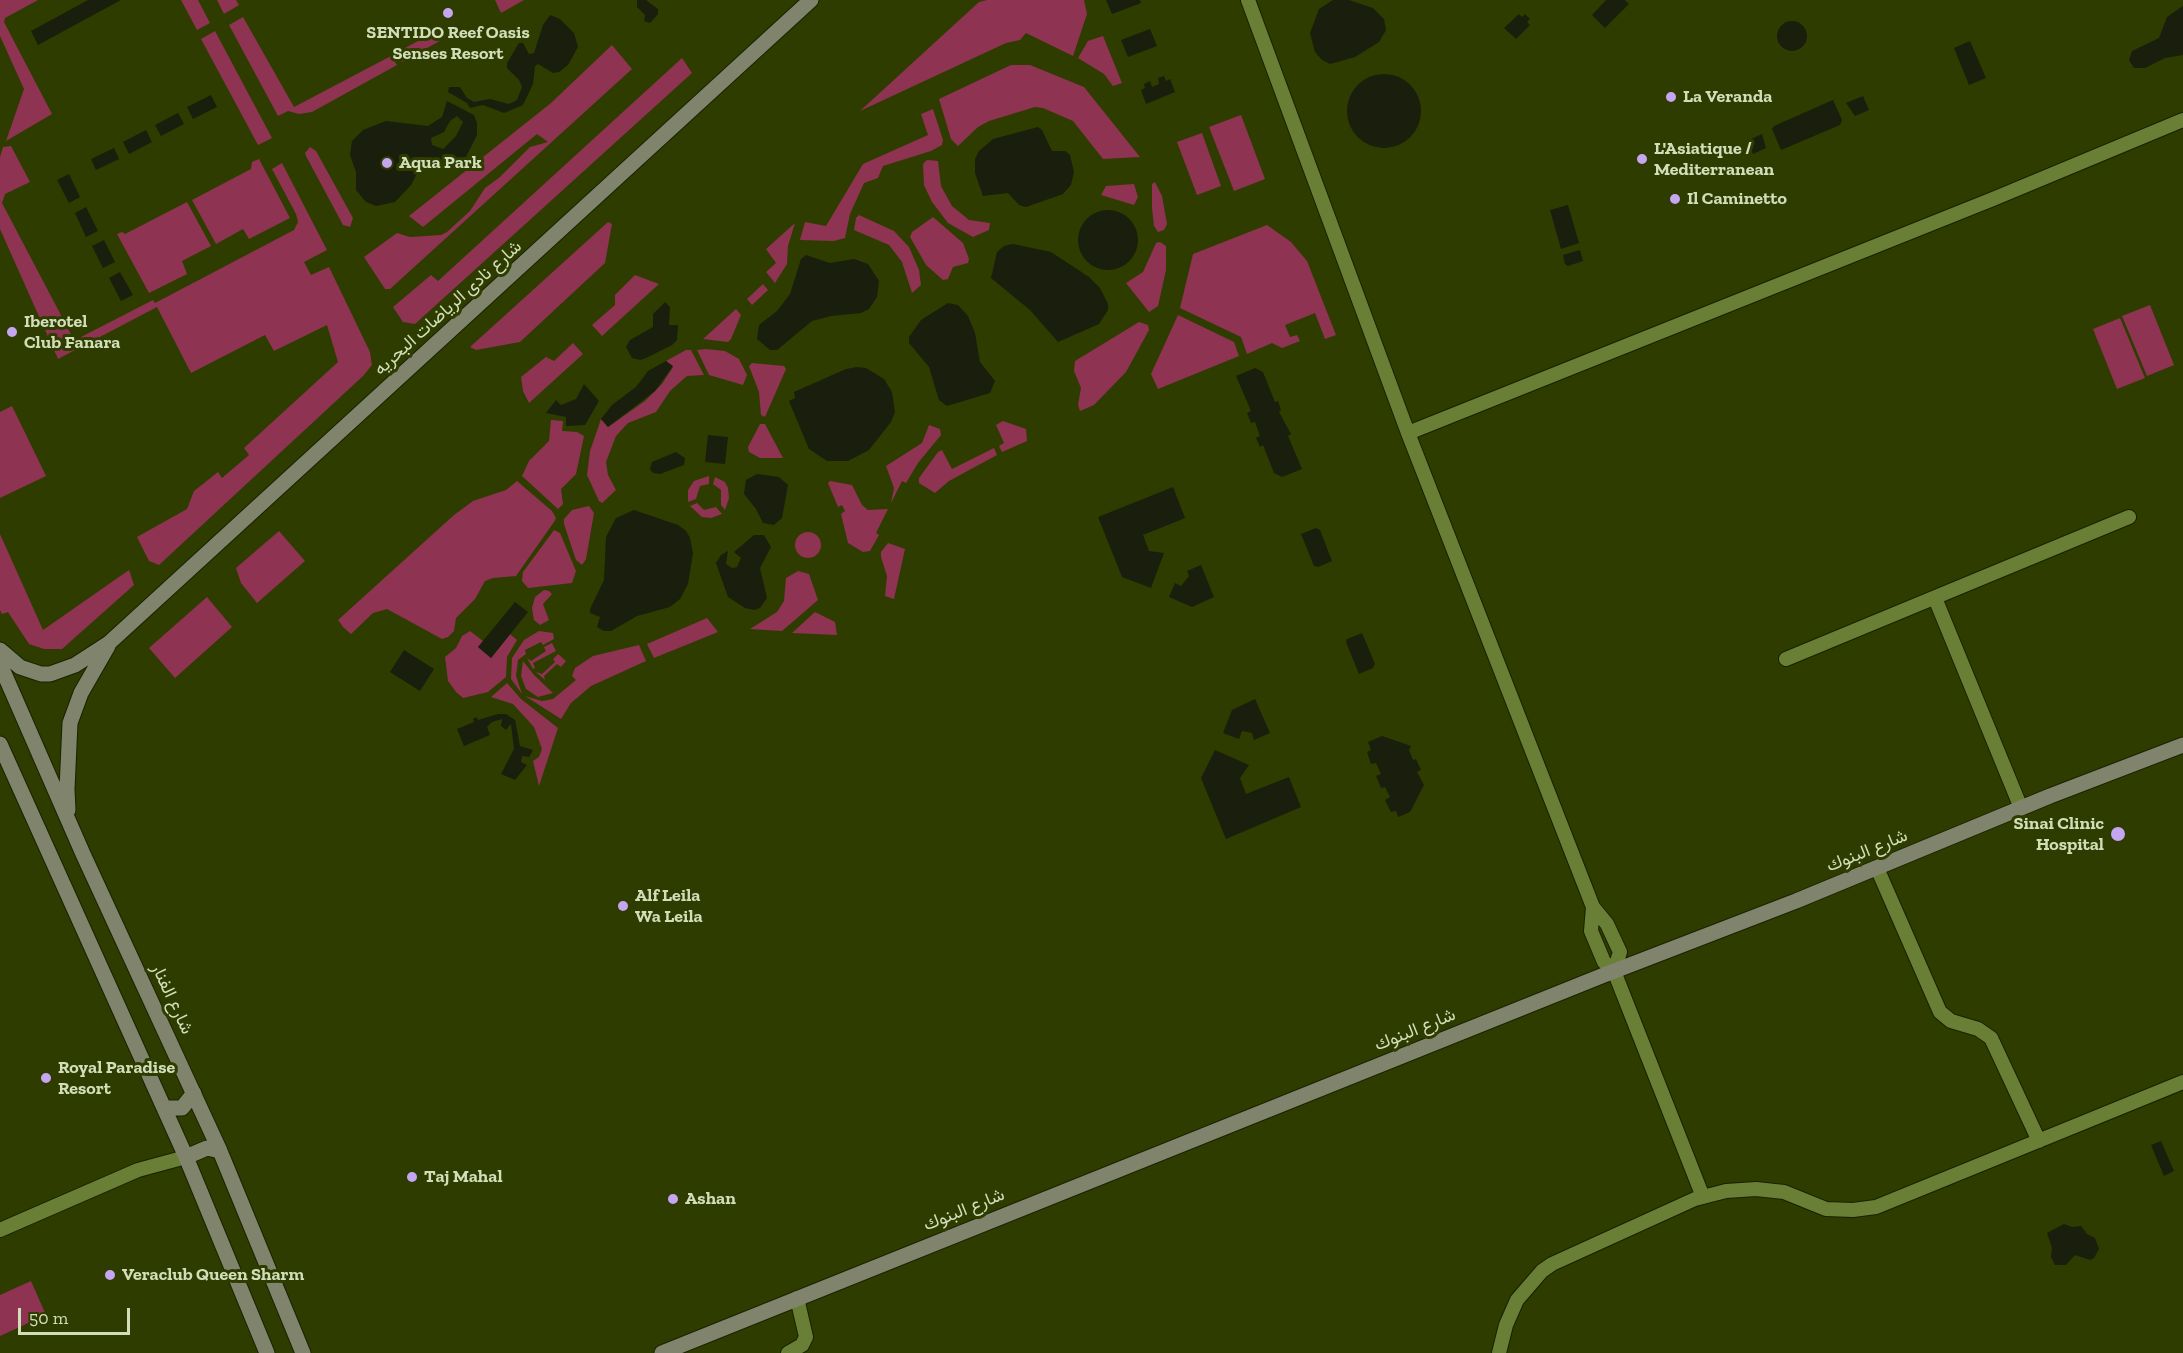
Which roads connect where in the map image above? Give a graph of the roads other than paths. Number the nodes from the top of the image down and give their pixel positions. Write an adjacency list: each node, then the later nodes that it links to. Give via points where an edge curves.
1 (812, 0): 7 (main road, شارع نادى الرياضات البحريه)
2 (1248, 0): 4 (street)
3 (2183, 120): 4 (street, via 1993,200)
4 (1408, 433): 16 (street, via 1593,907 1607,924 1621,955)
5 (2129, 517): 6 (street)
6 (1935, 598): 9 (street); 13 (street)
7 (109, 643): 8 (main road, شارع نادى الرياضات البحريه, via 50,674 20,667); 14 (main road, شارع نادى الرياضات البحريه, via 81,693 70,723)
8 (0, 650)
9 (1785, 659)
10 (0, 664): 14 (main road, شارع الفنار)
11 (0, 744): 19 (main road)
12 (2183, 745): 13 (main road, شارع البنوك)
13 (2021, 808): 15 (main road, شارع البنوك)
14 (69, 822): 18 (main road, شارع الفنار)
15 (1877, 868): 16 (main road, شارع البنوك); 20 (street, via 1940,1012 1951,1021 1978,1029 1991,1038)
16 (1614, 971): 23 (street); 25 (main road, شارع البنوك)
17 (2183, 1082): 20 (street)
18 (194, 1093): 19 (main road, via 182,1108); 21 (main road, شارع الفنار)
19 (164, 1108): 22 (main road)
20 (2039, 1141): 23 (street, via 1866,1209 1826,1209 1784,1192 1756,1189)
21 (220, 1151): 22 (main road, via 207,1148); 27 (main road, شارع الفنار)
22 (186, 1157): 24 (street, via 138,1170); 26 (main road)
23 (1703, 1197): 30 (street, via 1551,1264 1517,1300)
24 (0, 1230)
25 (797, 1298): 28 (main road, شارع البنوك); 29 (street, via 806,1337 802,1345)
26 (267, 1353)
27 (303, 1353)
28 (662, 1353)
29 (788, 1353)
30 (1499, 1353)

